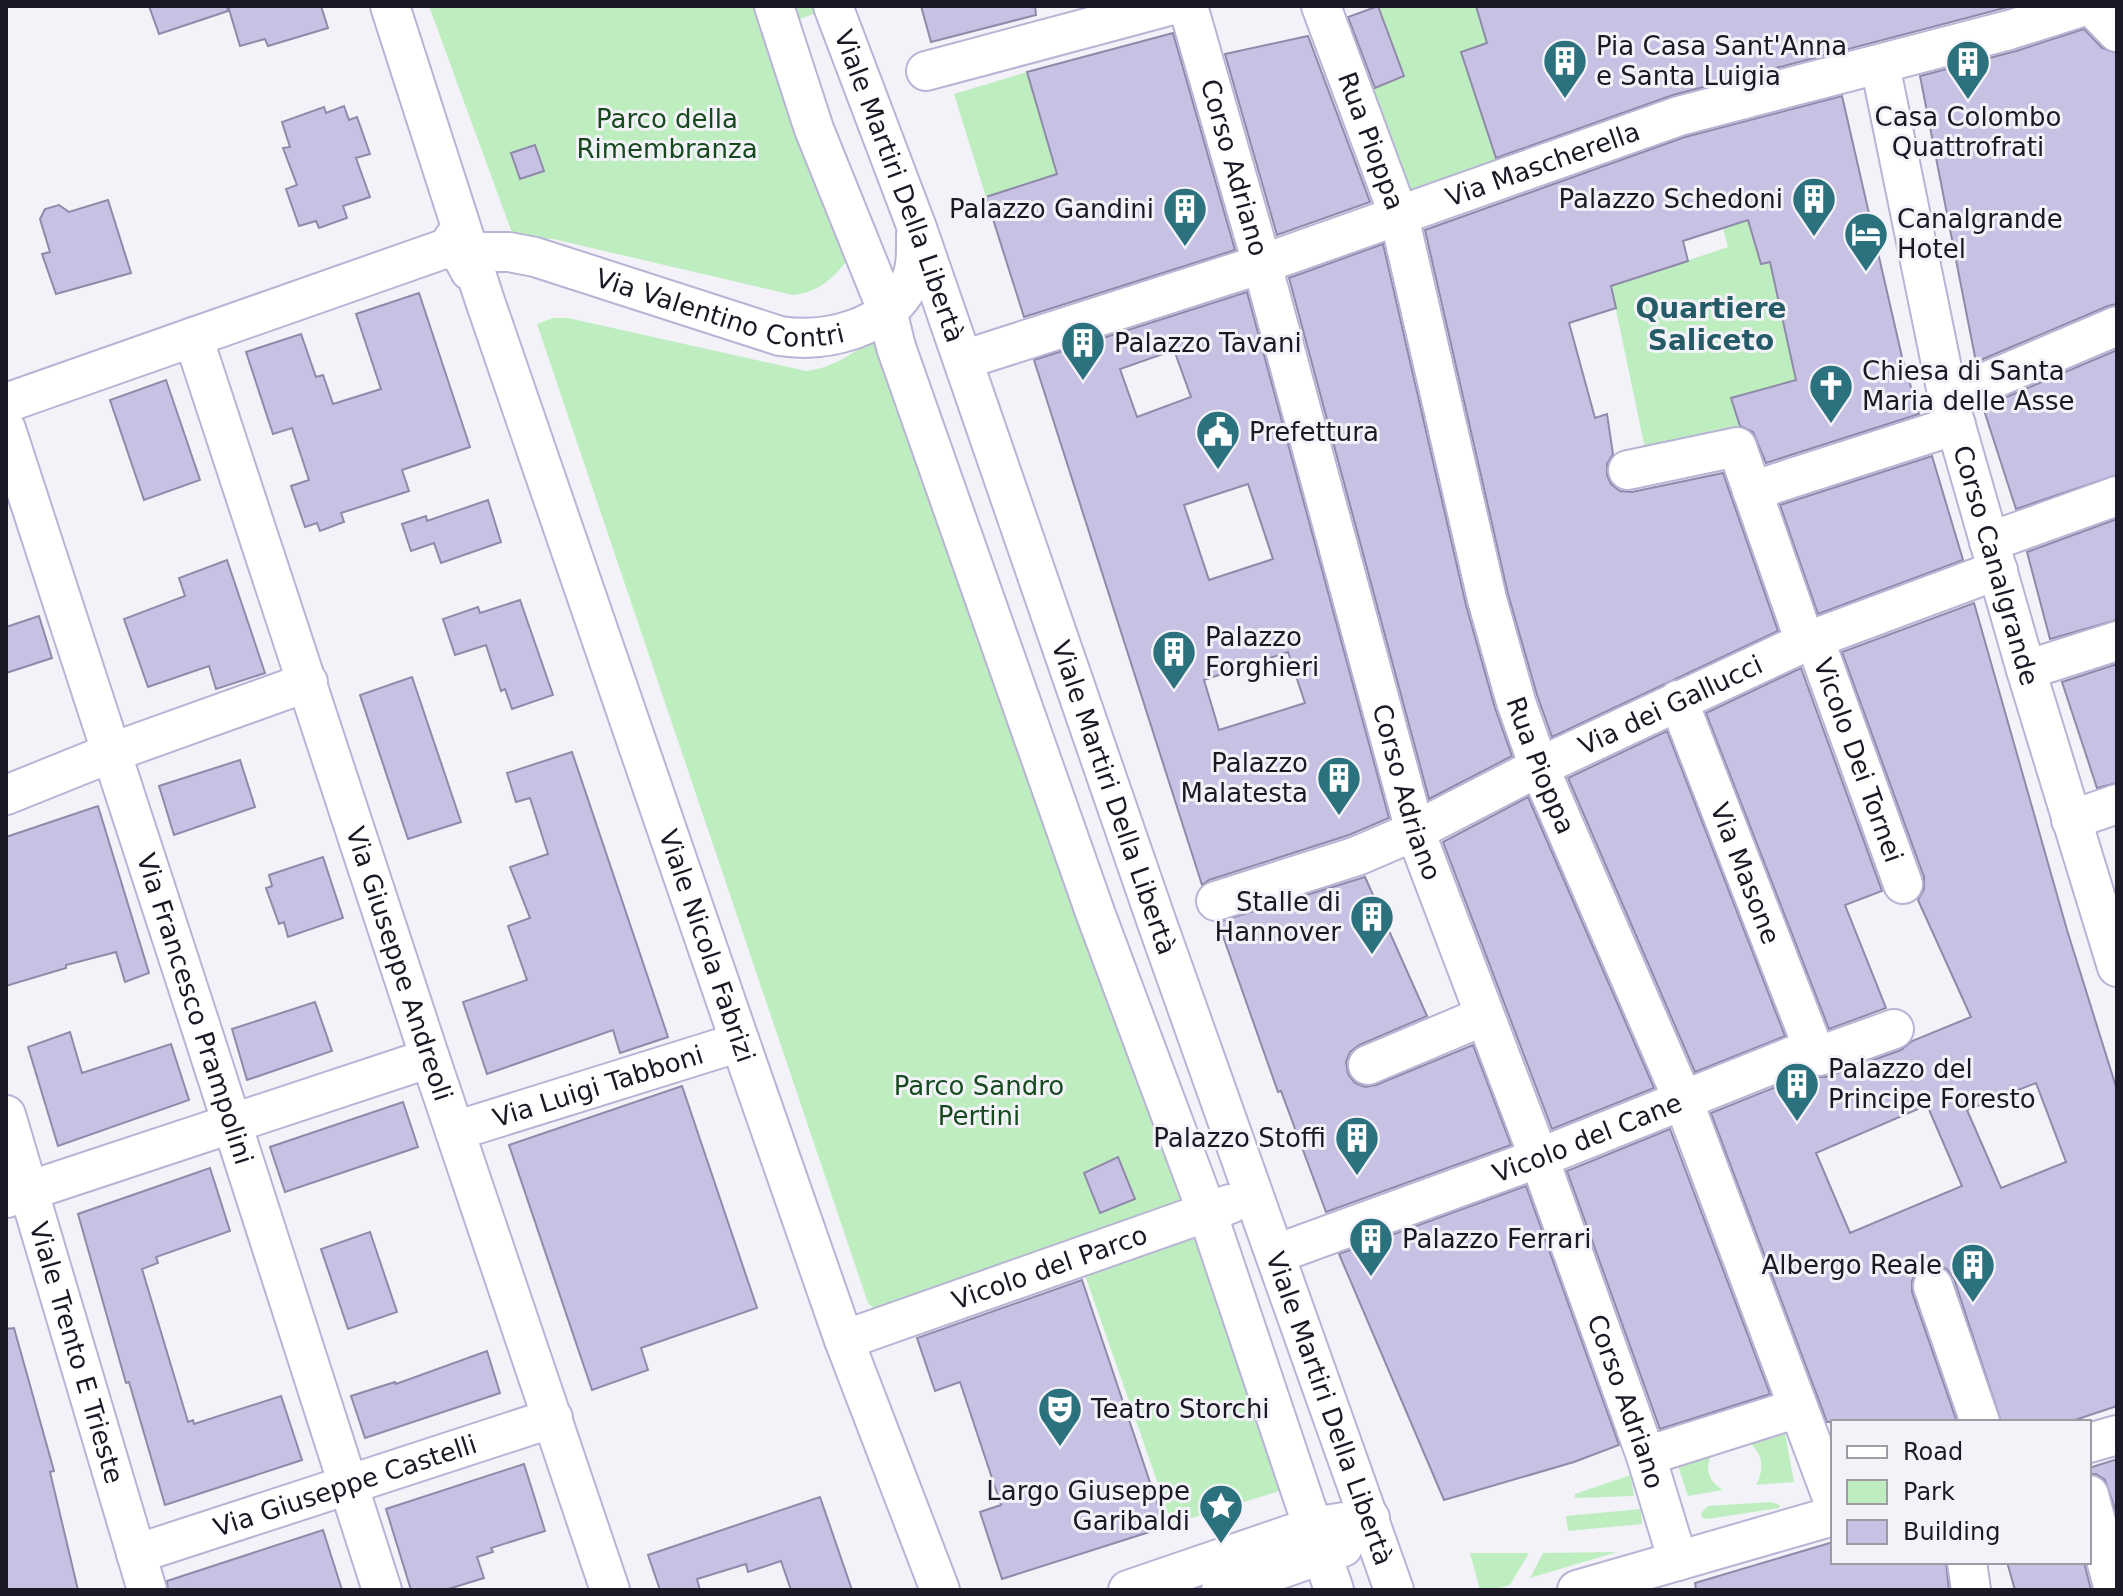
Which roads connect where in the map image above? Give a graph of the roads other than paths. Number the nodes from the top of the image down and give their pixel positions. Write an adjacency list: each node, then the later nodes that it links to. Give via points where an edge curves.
1 (371, 6): 16 (street, Viale Nicola Fabrizi, via 453,239)
2 (390, 6): 16 (street, Viale Nicola Fabrizi)
3 (774, 6): 17 (street, via 814,129)
4 (833, 6): 14 (street, Viale Martiri Della Libertà)
5 (1169, 6): 12 (street)
6 (1188, 6): 15 (street, Corso Adriano)
7 (1321, 6): 13 (street, Rua Pioppa)
8 (2085, 6): 11 (street, Via Mascherella)
9 (2092, 6): 10 (street)
10 (2117, 32)
11 (1880, 65): 13 (street, Via Mascherella, via 1679,116); 22 (street, Corso Canalgrande)
12 (926, 71)
13 (1399, 216): 15 (street, Via Mascherella); 34 (street, Rua Pioppa, via 1487,599)
14 (917, 228): 17 (street, Via Valentino Contri, via 911,282); 20 (street, Viale Martiri Della Libertà)
15 (1262, 264): 20 (street, Via Mascherella); 38 (street, Corso Adriano)
16 (472, 265): 17 (street, Via Valentino Contri, via 535,257 803,340 840,334); 19 (street, Via Valentino Contri); 44 (street, Viale Nicola Fabrizi)
17 (887, 310): 55 (street, via 1096,915)
18 (2117, 326): 22 (street)
19 (193, 337): 21 (street, Via Valentino Contri); 31 (street, Via Giuseppe Andreoli)
20 (963, 360): 53 (street, Viale Martiri Della Libertà)
21 (6, 403)
22 (1952, 412): 25 (street); 27 (street, Corso Canalgrande)
23 (6, 429): 33 (street, Via Francesco Prampolini)
24 (1628, 470): 25 (street, Vicolo Dei Tornei, via 1737,447)
25 (1752, 491): 28 (street, Vicolo Dei Tornei)
26 (2117, 496): 27 (street, Via dei Gallucci)
27 (1994, 556): 28 (street, Via dei Gallucci); 30 (street, Corso Canalgrande)
28 (1810, 640): 32 (street, Via dei Gallucci); 39 (street, Vicolo Dei Tornei)
29 (2117, 641): 30 (street)
30 (2026, 670): 37 (street, Corso Canalgrande)
31 (308, 682): 33 (street); 46 (street, Via Giuseppe Andreoli)
32 (1678, 700): 34 (street, Via dei Gallucci); 45 (street, Via Masone)
33 (113, 752): 35 (street); 50 (street, Via Francesco Prampolini)
34 (1539, 767): 38 (street, Via dei Gallucci); 48 (street, Rua Pioppa)
35 (6, 795)
36 (2117, 804): 37 (street)
37 (2071, 820): 41 (street, Corso Canalgrande)
38 (1415, 831): 40 (street, Via dei Gallucci, via 1357,856); 42 (street, Corso Adriano)
39 (1903, 884)
40 (1216, 901)
41 (2117, 967)
42 (1484, 1016): 47 (street); 52 (street, Corso Adriano)
43 (1894, 1029): 45 (street, Vicolo del Cane, via 1819,1056)
44 (740, 1042): 51 (street, Via Luigi Tabboni); 58 (street, Viale Nicola Fabrizi)
45 (1813, 1048): 48 (street, Vicolo del Cane)
46 (430, 1058): 50 (street); 51 (street, Via Giuseppe Andreoli)
47 (1368, 1065)
48 (1683, 1100): 52 (street, Vicolo del Cane); 59 (street, Rua Pioppa)
49 (6, 1115): 54 (street, Viale Trento E Trieste)
50 (230, 1125): 54 (street); 65 (street, Via Francesco Prampolini)
51 (455, 1131): 60 (street, Via Giuseppe Andreoli)
52 (1539, 1158): 56 (street, Vicolo del Cane); 64 (street, Corso Adriano)
53 (1255, 1195): 55 (street, Vicolo del Parco); 56 (street, Viale Martiri Della Libertà)
54 (18, 1196): 71 (street, Viale Trento E Trieste)
55 (1207, 1212): 58 (street, Vicolo del Parco); 70 (street)
56 (1276, 1254): 69 (street, Viale Martiri Della Libertà)
57 (1933, 1286): 61 (street)
58 (844, 1340): 77 (street, Viale Nicola Fabrizi)
59 (1798, 1408): 64 (street); 66 (street, Rua Pioppa)
60 (553, 1418): 65 (street, Via Giuseppe Castelli); 76 (street, Via Giuseppe Andreoli)
61 (1979, 1420)
62 (2117, 1435): 63 (street)
63 (2091, 1442)
64 (1646, 1456): 72 (street, Corso Adriano)
65 (348, 1483): 71 (street, Via Giuseppe Castelli); 75 (street, Via Francesco Prampolini)
66 (1831, 1495)
67 (2091, 1503): 84 (street)
68 (1831, 1517): 72 (street)
69 (1373, 1527): 70 (street); 81 (street, Viale Martiri Della Libertà)
70 (1317, 1540): 78 (street); 79 (street); 80 (street)
71 (136, 1554): 74 (street, Viale Trento E Trieste)
72 (1678, 1561): 82 (street)
73 (1967, 1564): 83 (street)
74 (147, 1590)
75 (382, 1590)
76 (610, 1590)
77 (940, 1590)
78 (1128, 1590)
79 (1221, 1590)
80 (1334, 1590)
81 (1394, 1590)
82 (1577, 1590)
83 (1971, 1590)
84 (2114, 1590)

